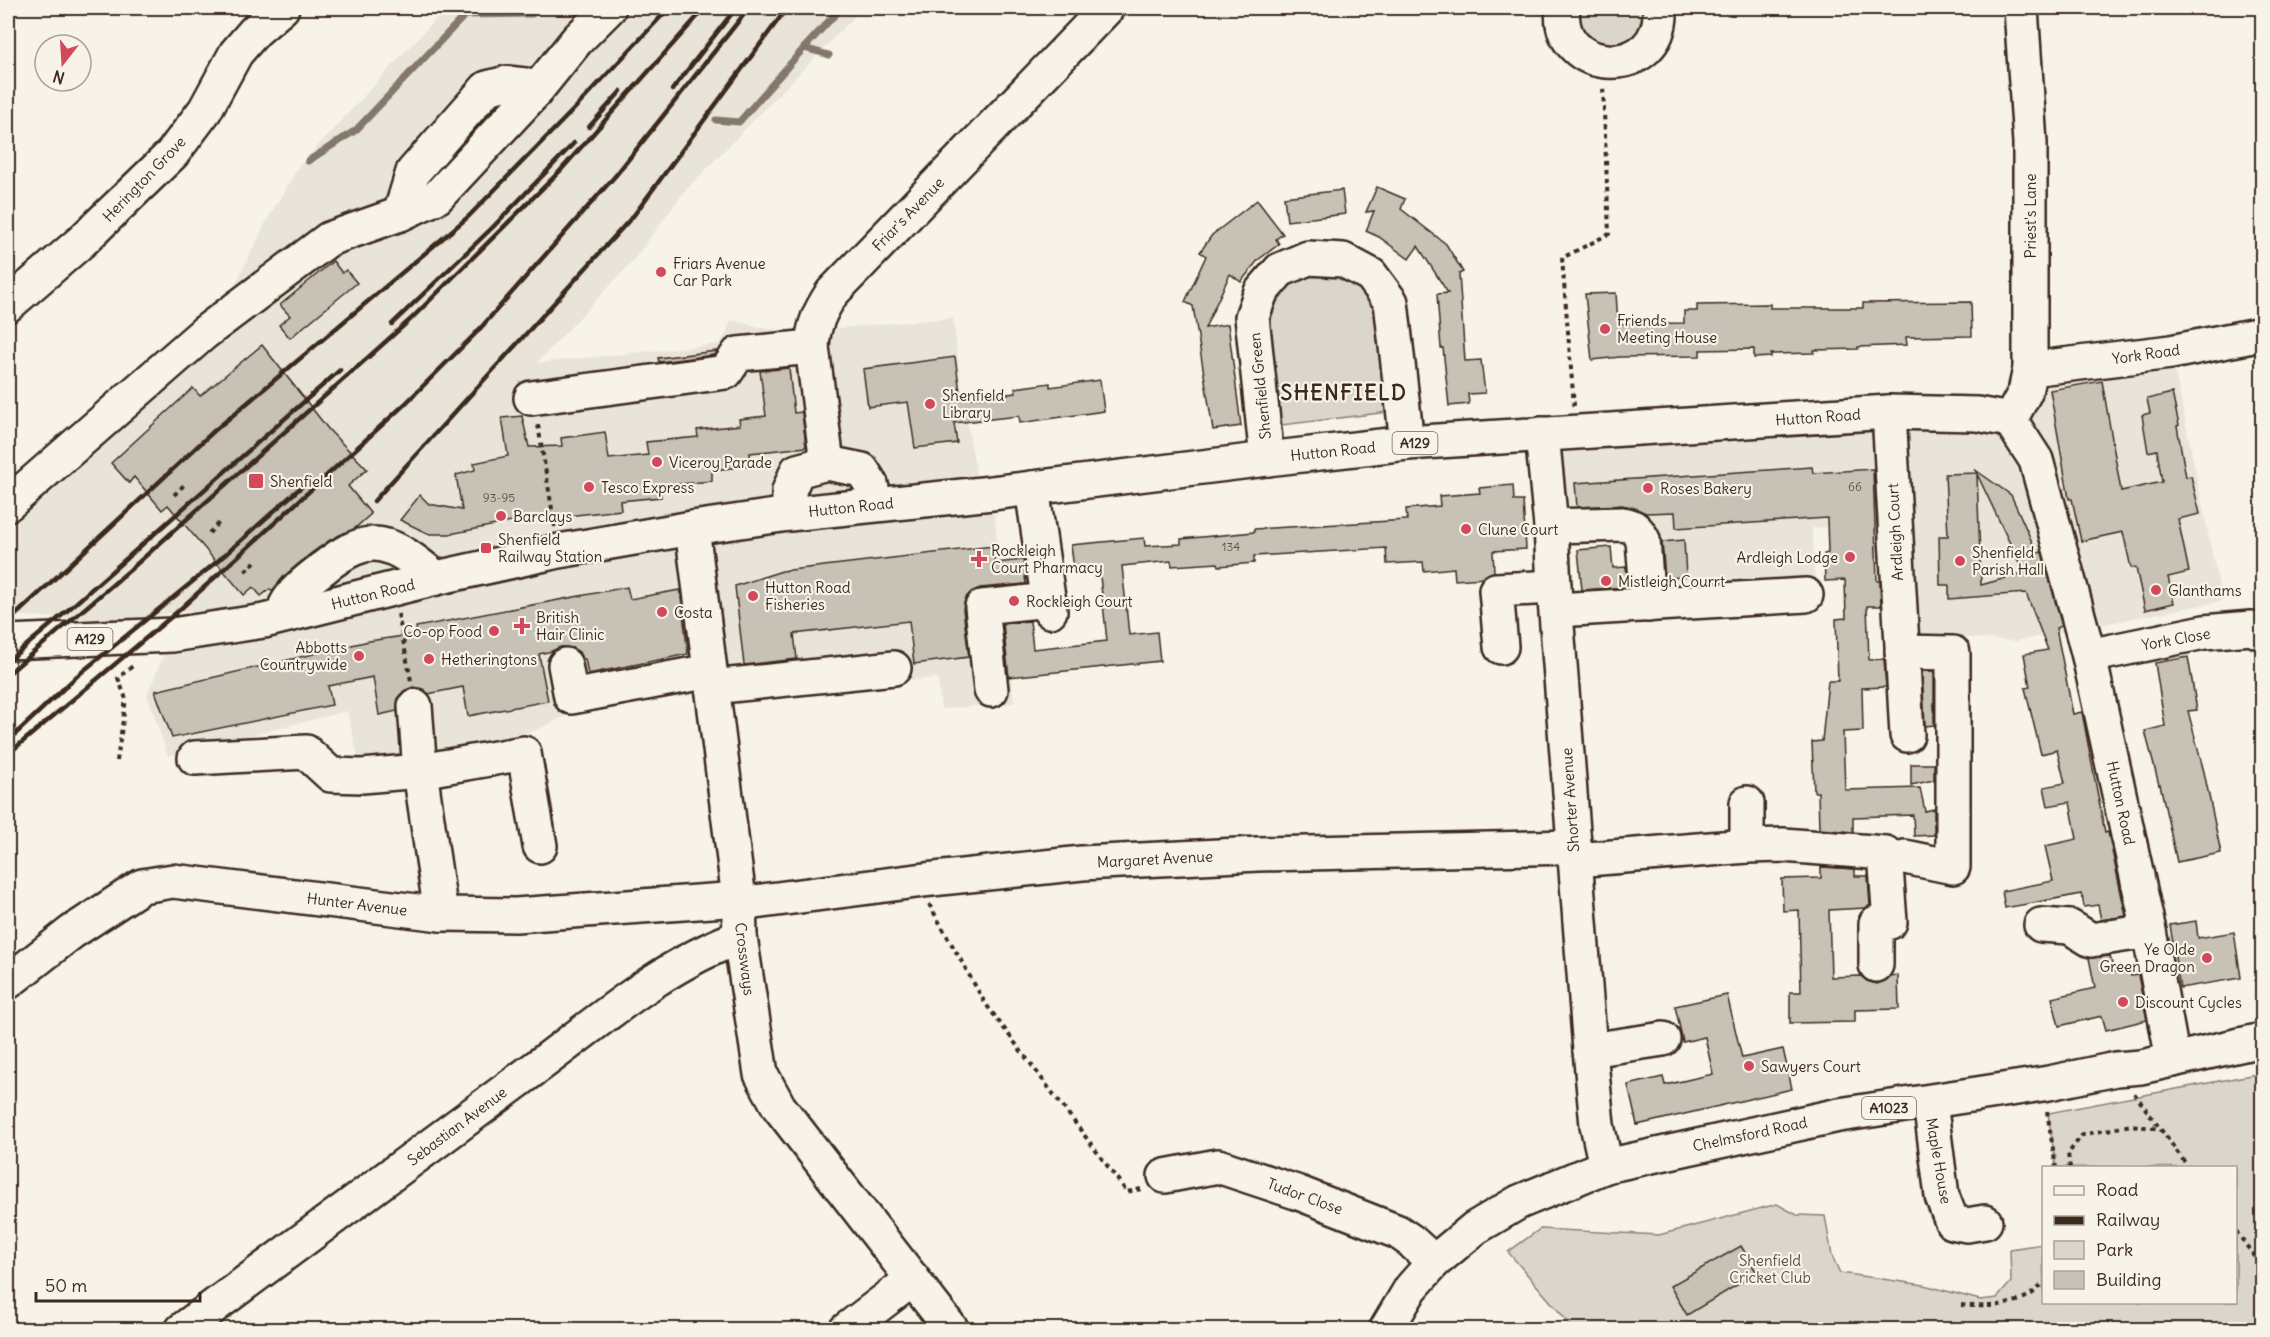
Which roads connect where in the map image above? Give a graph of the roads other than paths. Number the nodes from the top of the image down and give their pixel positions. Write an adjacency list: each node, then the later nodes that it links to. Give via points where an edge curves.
1 (282, 8): 7 (street, Herington Grove, via 236,53 206,110 172,154 82,241)
2 (609, 8): 19 (street, via 437,197 329,239 204,333)
3 (1107, 8): 9 (street, Friar's Avenue, via 832,294 820,310)
4 (1563, 8): 5 (street, via 1569,38 1577,49 1602,62 1634,58 1647,48 1661,20)
5 (1660, 8)
6 (2021, 8): 10 (street, Priest's Lane, via 2030,143)
7 (8, 305)
8 (2262, 334): 10 (street, York Road, via 2171,352)
9 (812, 346): 11 (street, via 738,354 726,372); 17 (street, Friar's Avenue)
10 (2030, 369): 13 (street, Priest's Lane, via 2025,392)
11 (531, 398)
12 (1889, 412): 13 (street, Hutton Road / A129, via 1977,414); 14 (street, Hutton Road / A129); 32 (street, Ardleigh Court)
13 (2010, 420): 33 (street, Hutton Road, via 2036,460)
14 (1542, 434): 15 (street, Hutton Road / A129); 22 (street, Shorter Avenue)
15 (1407, 443): 16 (street, Hutton Road / A129); 16 (street, Shenfield Green, via 1391,302 1371,275 1343,260 1308,258 1280,270 1261,292 1252,317)
16 (1268, 459): 18 (street, Hutton Road / A129)
17 (827, 463): 20 (street, via 862,470 871,484); 21 (street, via 797,471 789,491)
18 (1032, 488): 20 (street, Hutton Road / A129); 37 (street, via 1049,605 982,607)
19 (8, 504)
20 (875, 504): 21 (street, Hutton Road / A129)
21 (789, 514): 23 (street, Hutton Road / A129)
22 (1551, 526): 26 (street, Shorter Avenue); 27 (street, via 1622,524 1639,531)
23 (692, 528): 24 (street, Hutton Road / A129); 36 (street, Crossways)
24 (436, 578): 28 (street, Hutton Road / A129); 28 (street, via 407,554 333,574)
25 (1806, 595): 27 (street)
26 (1555, 598): 27 (street); 31 (street, via 1496,590); 45 (street, Shorter Avenue)
27 (1648, 604)
28 (275, 613): 30 (street, Hutton Road / A129, via 172,635)
29 (2262, 633): 33 (street, York Close, via 2251,628 2204,632)
30 (8, 642)
31 (1501, 647)
32 (1902, 652): 39 (street, Ardleigh Court); 46 (street, via 1953,653 1953,867)
33 (2089, 656): 50 (street, Hutton Road)
34 (565, 665): 36 (street, via 571,697)
35 (894, 668): 36 (street)
36 (711, 679): 47 (street, Crossways)
37 (991, 690)
38 (416, 706): 41 (street)
39 (1907, 735)
40 (195, 758): 41 (street, via 306,752 331,775)
41 (420, 771): 43 (street, via 524,753); 48 (street)
42 (1747, 803): 44 (street)
43 (540, 846)
44 (1747, 846): 45 (street); 52 (street, via 1885,853 1890,922 1876,923)
45 (1575, 853): 47 (street, Margaret Avenue, via 1211,856 1082,863); 56 (street, Shorter Avenue)
46 (1905, 857)
47 (739, 902): 48 (street, Hunter Avenue, via 516,915); 51 (street, Crossways)
48 (441, 914): 53 (street, Hunter Avenue, via 173,881 152,884 142,886 72,932)
49 (2041, 925): 50 (street, via 2070,927 2091,940)
50 (2149, 931): 57 (street, Hutton Road)
51 (741, 937): 63 (street, Crossways, via 761,1074 768,1089); 64 (street, Sebastian Avenue, via 712,947 667,972)
52 (1876, 964)
53 (8, 982)
54 (1663, 1039): 56 (street)
55 (2262, 1040): 57 (street, A1023)
56 (1590, 1050): 59 (street, Shorter Avenue, via 1597,1125)
57 (2173, 1060): 58 (street, Chelmsford Road / A1023)
58 (1930, 1102): 59 (street, Chelmsford Road / A1023, via 1839,1114); 61 (street, Maple House, via 1942,1196 1952,1222)
59 (1606, 1166): 62 (street, Chelmsford Road / A1023, via 1519,1202 1475,1228)
60 (1165, 1176): 62 (street, Tudor Close, via 1218,1166 1398,1232)
61 (1985, 1222)
62 (1434, 1262): 67 (street, Chelmsford Road / A1023, via 1411,1288)
63 (913, 1279): 65 (street); 66 (street, Crossways)
64 (182, 1329)
65 (846, 1329)
66 (952, 1329)
67 (1386, 1329)

